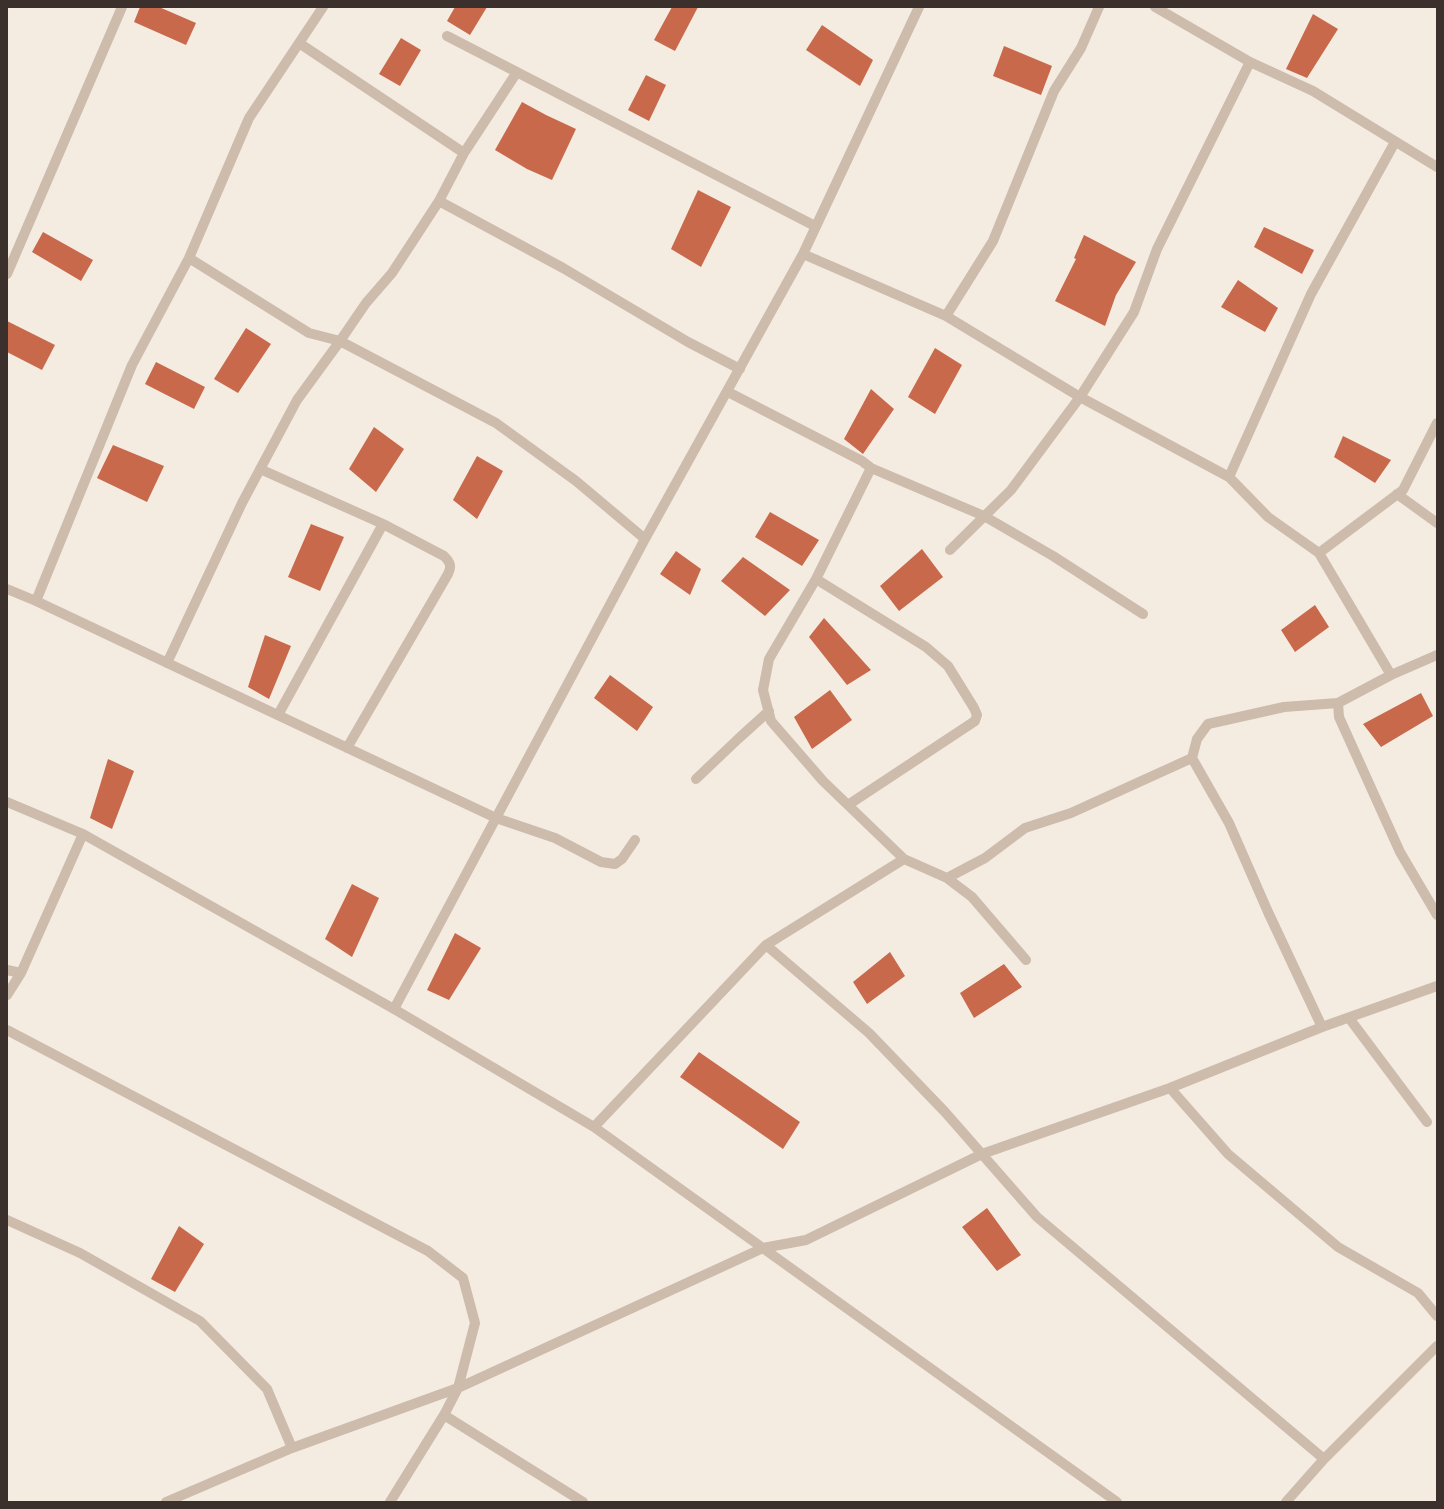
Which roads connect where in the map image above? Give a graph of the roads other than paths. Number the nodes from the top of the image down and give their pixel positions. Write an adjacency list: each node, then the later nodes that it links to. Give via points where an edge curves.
1 (122, 7): 17 (street)
2 (323, 7): 7 (street)
3 (919, 7): 14 (street)
4 (1099, 7): 18 (street, via 1081,48 1054,91 993,241)
5 (1154, 7): 8 (street)
6 (447, 36): 9 (street)
7 (299, 43): 11 (street); 16 (street, via 249,118)
8 (1250, 62): 10 (street, via 1313,91); 22 (street, via 1158,249 1134,312)
9 (517, 72): 11 (street); 14 (street)
10 (1395, 142): 12 (street); 26 (street, via 1311,294)
11 (464, 153): 13 (street)
12 (1437, 167)
13 (439, 201): 19 (street, via 392,274 366,303); 20 (street)
14 (815, 226): 15 (street)
15 (803, 254): 18 (street); 20 (street)
16 (188, 258): 19 (street, via 309,333); 36 (street, via 132,365)
17 (7, 274)
18 (946, 316): 22 (street)
19 (340, 341): 25 (street, via 297,400); 31 (street, via 496,423 576,480)
20 (740, 369): 21 (street)
21 (728, 392): 24 (street); 31 (street)
22 (1080, 397): 26 (street); 28 (street, via 1011,490)
23 (1437, 423): 27 (street, via 1403,490)
24 (871, 468): 28 (street); 34 (street)
25 (260, 469): 30 (street); 39 (street)
26 (1229, 477): 33 (street, via 1268,517)
27 (1397, 494): 29 (street); 33 (street)
28 (984, 516): 32 (street); 37 (street, via 1053,556)
29 (1437, 523)
30 (383, 524): 43 (street); 44 (street, via 444,556 451,568)
31 (646, 539): 49 (street)
32 (950, 550)
33 (1319, 553): 40 (street)
34 (816, 579): 42 (street, via 769,659 763,690); 48 (street, via 926,647 948,666 977,715 975,721)
35 (7, 589): 36 (street)
36 (36, 601): 39 (street)
37 (1143, 614)
38 (1437, 655): 40 (street)
39 (167, 663): 43 (street)
40 (1391, 675): 41 (street)
41 (1338, 703): 45 (street, via 1284,708 1208,724 1197,739); 54 (street, via 1339,717 1400,852)
42 (769, 711): 46 (street); 48 (street, via 771,721 822,781)
43 (278, 715): 44 (street)
44 (347, 748): 49 (street)
45 (1192, 758): 53 (street, via 1071,813 1025,828 985,858); 63 (street, via 1228,823)
46 (696, 779)
47 (7, 802): 50 (street)
48 (848, 805): 52 (street)
49 (496, 818): 51 (street, via 555,838 601,862 615,864 622,859); 61 (street)
50 (82, 834): 58 (street); 61 (street)
51 (635, 840)
52 (904, 859): 53 (street); 55 (street)
53 (947, 878): 56 (street, via 972,897)
54 (1437, 915)
55 (766, 945): 67 (street); 68 (street, via 869,1033)
56 (1026, 960)
57 (7, 970): 58 (street)
58 (21, 973): 60 (street)
59 (1437, 986): 62 (street)
60 (7, 994)
61 (394, 1009): 67 (street)
62 (1348, 1018): 63 (street); 66 (street)
63 (1322, 1027): 65 (street)
64 (7, 1030): 73 (street, via 428,1251 463,1278 475,1323)
65 (1170, 1088): 68 (street); 71 (street, via 1228,1154 1338,1246 1418,1293)
66 (1427, 1122)
67 (594, 1126): 70 (street)
68 (982, 1154): 70 (street, via 806,1240); 76 (street, via 1037,1217)
69 (7, 1220): 75 (street, via 80,1253 200,1321 267,1389)
70 (763, 1248): 73 (street); 80 (street)
71 (1437, 1316)
72 (1437, 1346): 76 (street)
73 (458, 1388): 74 (street); 75 (street)
74 (444, 1415): 78 (street); 79 (street)
75 (292, 1448): 77 (street)
76 (1324, 1459): 81 (street)
77 (166, 1502)
78 (390, 1502)
79 (583, 1502)
80 (1117, 1502)
81 (1286, 1502)

